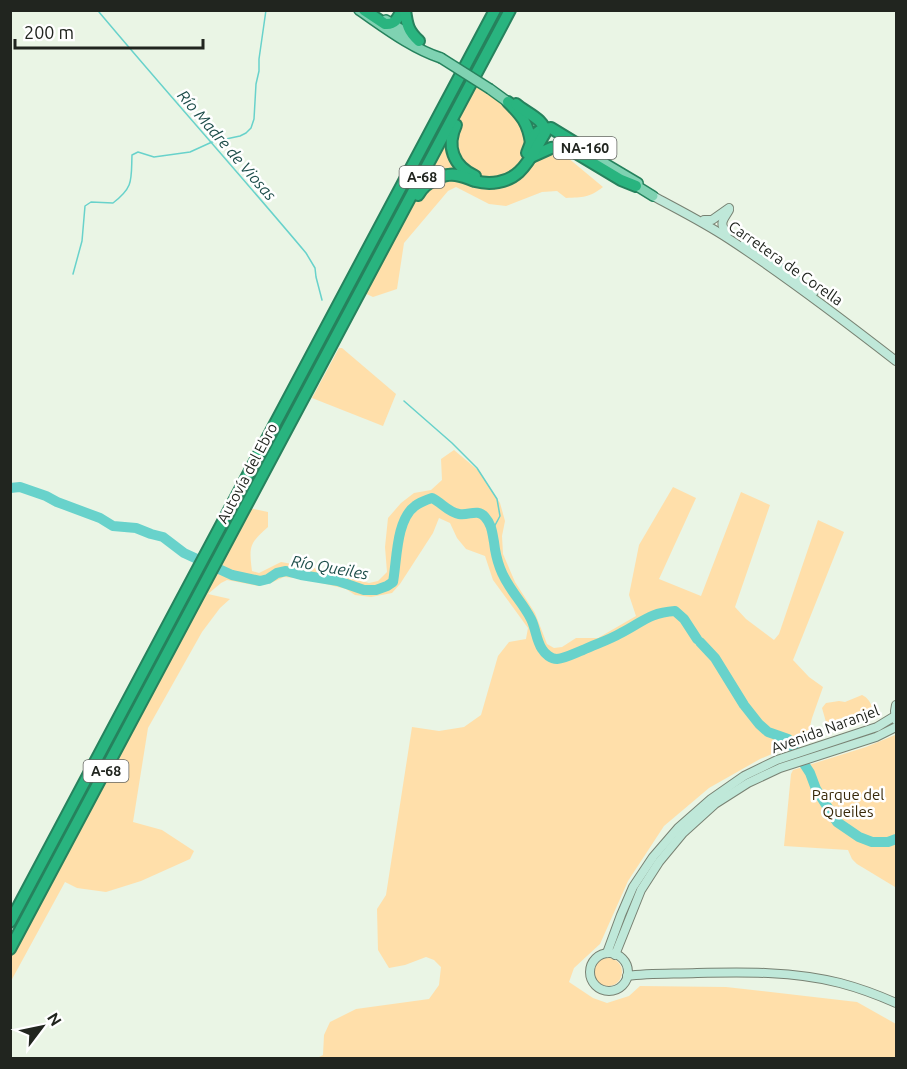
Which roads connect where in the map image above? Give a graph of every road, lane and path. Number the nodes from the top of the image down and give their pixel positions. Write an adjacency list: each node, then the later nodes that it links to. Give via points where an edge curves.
1 (359, 10): 11 (main road, NA-160, via 415,46)
2 (364, 10): 9 (highway)
3 (371, 10): 9 (main road, NA-160)
4 (404, 10): 9 (highway); 10 (highway, via 407,25)
5 (486, 10): 19 (highway)
6 (495, 10): 19 (highway, Autovía del Ebro / A-68)
7 (510, 10): 24 (highway, Autovía del Ebro / A-68)
8 (515, 10): 14 (highway, via 452,134 452,148 458,163 469,174 495,179 522,164)
9 (391, 24): 10 (main road, NA-160)
10 (419, 41): 11 (main road, NA-160)
11 (441, 57): 12 (main road, NA-160, bridge)
12 (512, 103): 13 (highway, via 540,120); 14 (highway, via 527,125); 15 (main road, NA-160)
13 (545, 129): 14 (highway, via 537,132); 15 (highway, via 551,128); 16 (highway); 17 (main road, NA-160)
14 (531, 143)
15 (592, 153): 18 (main road, NA-160)
16 (531, 158): 17 (highway, via 551,148 571,150); 24 (highway, via 506,181 484,183 449,174 421,189 352,319)
17 (636, 186): 18 (main road, NA-160)
18 (653, 194): 20 (street, Carretera de Corella); 26 (street, Carretera de Corella, via 765,263)
19 (389, 212): 31 (highway, Autovía del Ebro / A-68)
20 (704, 220): 21 (street, Carretera de Corella); 21 (street, via 712,220 729,208 722,224)
21 (727, 233): 22 (street, Carretera de Corella)
22 (745, 243): 23 (street); 25 (street, Carretera de Corella)
23 (799, 275)
24 (333, 343): 32 (highway, Autovía del Ebro / A-68)
25 (897, 355)
26 (897, 361)
27 (897, 705): 28 (street)
28 (896, 718): 30 (street, Avenida Naranjel)
29 (897, 727): 30 (street, Avenida Naranjel, via 876,737)
30 (813, 752): 33 (street, Avenida Naranjel, via 748,783 715,804 683,833 641,890); 33 (street, Avenida Naranjel, via 777,759 744,776 678,828 633,887)
31 (10, 922)
32 (10, 950)
33 (611, 954): 34 (street, via 626,964); 34 (street, via 598,956 592,963 590,972 597,987 612,991 620,987)
34 (627, 974): 35 (street, via 801,975 839,982)
35 (897, 1001)

